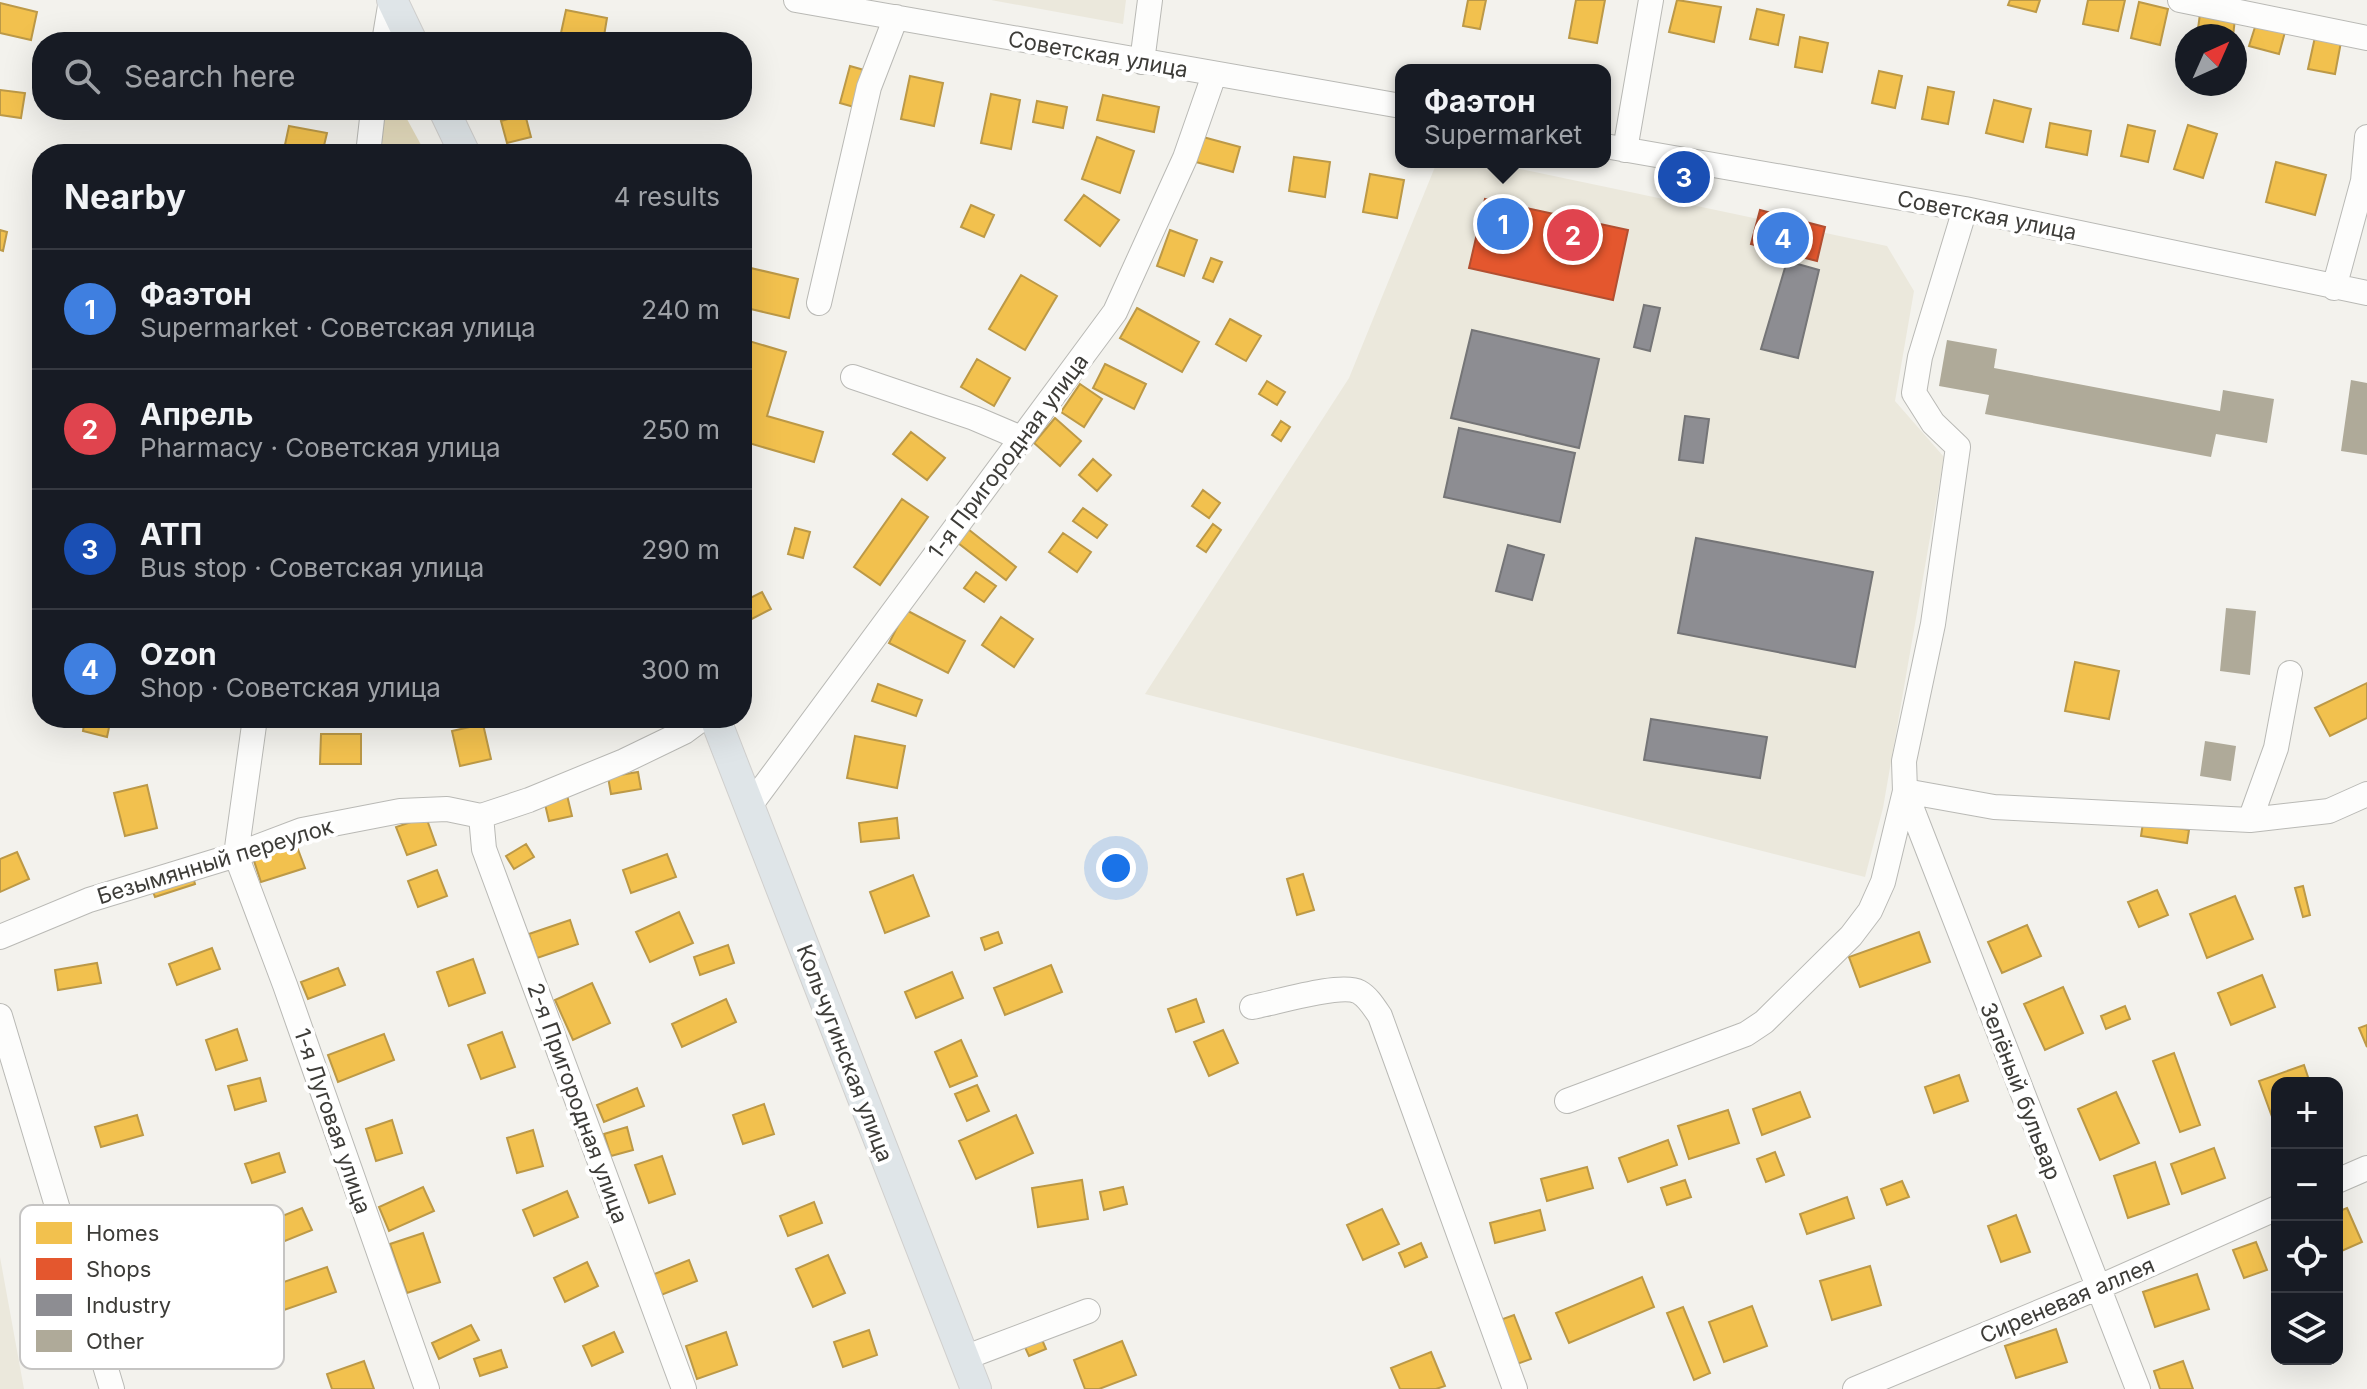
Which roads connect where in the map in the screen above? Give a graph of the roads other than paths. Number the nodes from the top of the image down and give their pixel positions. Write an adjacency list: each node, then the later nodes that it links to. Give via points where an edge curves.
1 (392, 0): 8 (street); 9 (main road)
2 (796, 0): 7 (street, Советская улица)
3 (1150, 0): 11 (street)
4 (1651, 0): 19 (street)
5 (2180, 0): 6 (street)
6 (2214, 3): 10 (street)
7 (896, 17): 11 (street, Советская улица); 23 (street, via 869,87)
8 (386, 32)
9 (407, 32)
10 (2367, 38)
11 (1142, 62): 12 (street, Советская улица)
12 (1214, 75): 13 (street, Советская улица); 25 (street, 1-я Пригородная улица, via 1185,158 1115,312)
13 (1395, 105)
14 (372, 120): 17 (street)
15 (449, 120): 18 (main road)
16 (2367, 137): 21 (street, via 2363,181)
17 (369, 144)
18 (460, 144)
19 (1615, 148): 20 (street, Советская улица)
20 (1965, 209): 21 (street, Советская улица); 30 (street, via 1914,393 1933,423 1958,447 1933,624 1904,761)
21 (2334, 288): 22 (street, Советская улица)
22 (2367, 293)
23 (819, 303)
24 (853, 377): 25 (street)
25 (1021, 438): 32 (street, 1-я Пригородная улица)
26 (2290, 673): 34 (street, via 2276,748)
27 (254, 728): 35 (street)
28 (689, 728): 33 (street, Безымянный переулок, via 624,761)
29 (719, 728): 32 (main road, Кольчугинская улица)
30 (1905, 791): 34 (street, via 1994,807); 39 (street, via 1883,882 1870,911 1764,1022 1746,1034); 44 (street, Зелёный бульвар)
31 (2367, 794): 34 (street, via 2329,811)
32 (749, 807): 46 (main road, Кольчугинская улица)
33 (481, 816): 35 (street, Безымянный переулок, via 447,809 400,811 302,830); 50 (street, 2-я Пригородная улица, via 484,849)
34 (2250, 820)
35 (236, 855): 36 (street, Безымянный переулок, via 89,900); 49 (street, 1-я Луговая улица)
36 (0, 937)
37 (1252, 1007): 52 (street, via 1342,988 1357,990 1369,1000 1380,1016)
38 (0, 1016): 42 (street)
39 (1567, 1101)
40 (2367, 1168): 41 (street)
41 (2343, 1178)
42 (57, 1205)
43 (2271, 1211): 44 (street, Сиреневая аллея)
44 (2097, 1288): 53 (street, Сиреневая аллея); 54 (street, Зелёный бульвар)
45 (1088, 1311): 46 (street)
46 (964, 1358): 51 (main road, Кольчугинская улица)
47 (106, 1369): 48 (street)
48 (112, 1389)
49 (427, 1389)
50 (684, 1389)
51 (976, 1389)
52 (1515, 1389)
53 (1855, 1389)
54 (2138, 1389)

